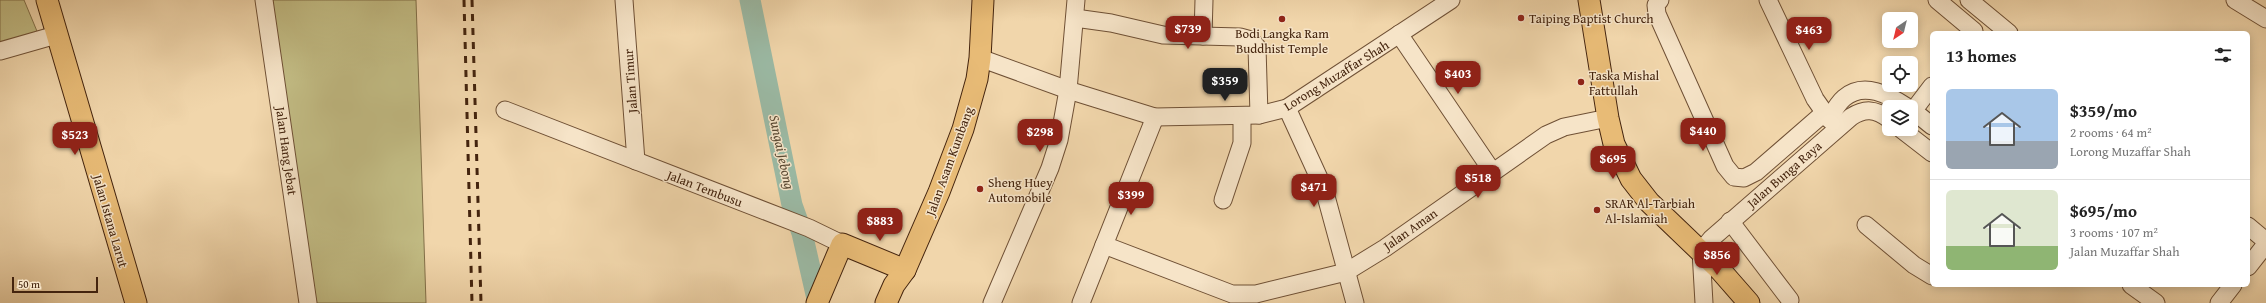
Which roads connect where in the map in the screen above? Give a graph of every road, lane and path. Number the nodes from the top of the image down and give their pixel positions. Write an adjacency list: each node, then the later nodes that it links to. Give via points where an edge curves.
1 (47, 0): 20 (main road, Jalan Istana Larut)
2 (264, 0): 60 (street, Jalan Hang Jebat)
3 (624, 0): 40 (street, Jalan Timur)
4 (983, 0): 24 (main road, Jalan Asam Kumbang)
5 (1076, 0): 15 (street)
6 (1204, 0): 22 (street)
7 (1450, 0): 21 (street, Lorong Muzaffar Shah)
8 (1589, 0): 35 (main road)
9 (1660, 0): 36 (street, via 1656,5 1657,14 1726,166 1734,176 1744,178 1756,172)
10 (1969, 0): 14 (street)
11 (2235, 0): 16 (street)
12 (1772, 1): 36 (street)
13 (1946, 3): 17 (street)
14 (1985, 14): 18 (street); 19 (street)
15 (1075, 18): 22 (street, via 1163,35); 26 (street)
16 (2266, 19)
17 (1972, 31)
18 (1974, 31)
19 (2006, 31)
20 (56, 34): 23 (street); 59 (main road, Jalan Istana Larut)
21 (1400, 34): 29 (street, Lorong Muzaffar Shah); 41 (street)
22 (1203, 36): 32 (street, via 1240,37 1252,40 1257,47)
23 (0, 51)
24 (980, 58): 26 (street, Lorong Muzaffar Shah); 52 (main road, Jalan Asam Kumbang, via 977,79 962,132)
25 (1930, 88): 28 (street)
26 (1068, 90): 34 (street, Lorong Muzaffar Shah); 63 (street, via 1059,140 1050,168)
27 (1895, 100): 36 (street, Jalan Bunga Raya, via 1883,93 1857,92 1843,99)
28 (1918, 101)
29 (1287, 108): 32 (street, Lorong Muzaffar Shah); 53 (street, via 1324,189)
30 (505, 110): 40 (street, Jalan Tembusu)
31 (1882, 114): 36 (street, Jalan Bunga Raya, via 1868,110)
32 (1250, 115): 34 (street, Lorong Muzaffar Shah); 42 (street)
33 (1918, 115): 37 (street, Jalan Bunga Raya)
34 (1155, 117): 49 (street)
35 (1608, 118): 41 (street, Jalan Aman, via 1564,127 1546,135); 50 (main road, via 1614,144 1631,179 1649,202)
36 (1830, 119): 43 (street, Jalan Bunga Raya)
37 (1930, 124)
38 (1911, 136): 39 (street)
39 (1930, 151)
40 (636, 161): 47 (street, Jalan Tembusu, via 809,228)
41 (1492, 171): 53 (street, Jalan Aman, via 1385,248)
42 (1223, 200)
43 (1730, 221): 50 (street, Jalan Bunga Raya); 58 (street)
44 (1866, 225): 54 (street, via 1914,265)
45 (2250, 228): 46 (street)
46 (2266, 240)
47 (842, 244): 52 (main road, Jalan Tembusu); 57 (main road)
48 (2266, 244): 51 (street)
49 (1104, 245): 53 (street, Jalan Aman, via 1214,288 1239,295 1267,292); 64 (street)
50 (1701, 251): 66 (street); 67 (main road)
51 (2250, 264)
52 (905, 270): 61 (main road, Jalan Asam Kumbang, via 894,285); 62 (main road, Jalan Asam Kumbang)
53 (1346, 272): 65 (street)
54 (1930, 275)
55 (2134, 287): 68 (street)
56 (2232, 287): 69 (street)
57 (820, 294)
58 (1790, 300)
59 (136, 303)
60 (308, 303)
61 (886, 303)
62 (898, 303)
63 (992, 303)
64 (1081, 303)
65 (1355, 303)
66 (1704, 303)
67 (1749, 303)
68 (2156, 303)
69 (2219, 303)

